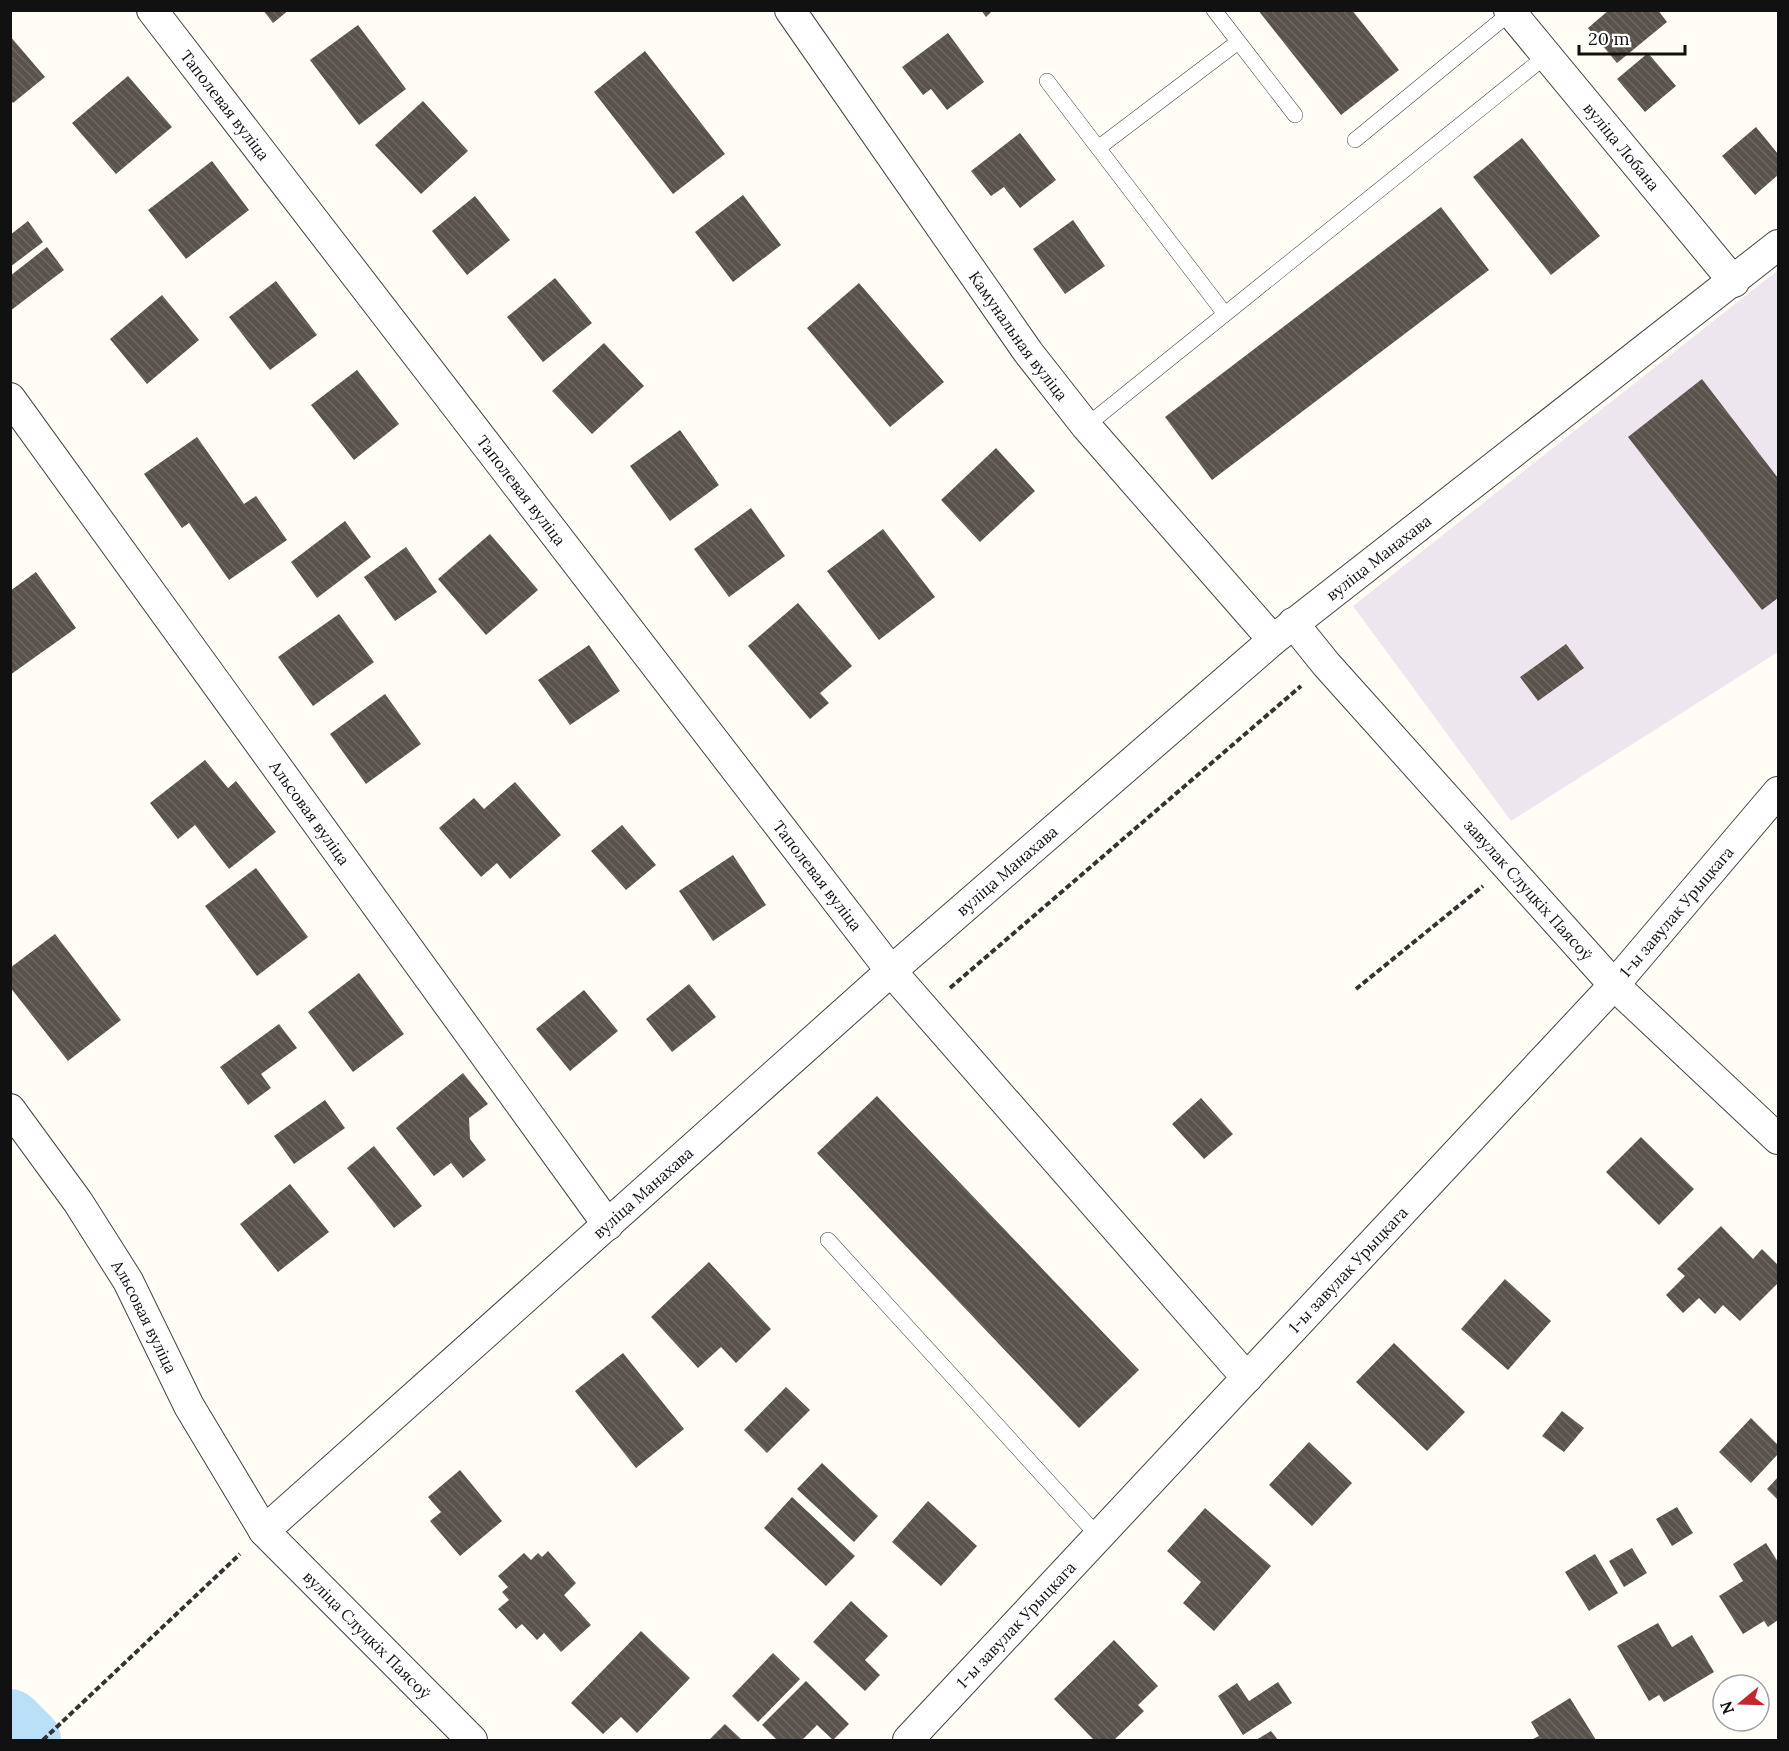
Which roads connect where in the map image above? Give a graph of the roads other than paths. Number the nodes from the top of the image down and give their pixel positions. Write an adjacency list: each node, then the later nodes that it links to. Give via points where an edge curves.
1 (152, 10): 18 (street, Таполевая вуліца)
2 (1214, 10): 5 (lane)
3 (1509, 12): 6 (street, вуліца Лобана); 9 (lane)
4 (800, 14): 15 (street, Камунальная вуліца, via 1028,352)
5 (1238, 42): 8 (lane); 10 (lane)
6 (1546, 56): 12 (street, вуліца Лобана); 13 (lane)
7 (1047, 81): 10 (lane)
8 (1295, 115)
9 (1355, 140)
10 (1098, 148): 13 (lane)
11 (1779, 246): 12 (street, вуліца Манахава)
12 (1734, 282): 16 (street, вуліца Манахава)
13 (1225, 314): 15 (lane)
14 (10, 398): 22 (street, Альсовая вуліца)
15 (1086, 426): 16 (street, Камунальная вуліца)
16 (1283, 632): 18 (street, вуліца Манахава); 19 (street, завулак Слуцкіх Паясоў, via 1326,664)
17 (1779, 792): 19 (street, 1-ы завулак Урыцкага)
18 (891, 971): 22 (street, вуліца Манахава); 24 (street, Таполевая вуліца)
19 (1614, 984): 21 (street, завулак Слуцкіх Паясоў); 24 (street, 1-ы завулак Урыцкага)
20 (10, 1109): 25 (street, Альсовая вуліца, via 78,1202 128,1281 189,1406)
21 (1779, 1139)
22 (608, 1225): 25 (street, вуліца Манахава)
23 (828, 1240): 26 (lane)
24 (1247, 1377): 26 (street, 1-ы завулак Урыцкага)
25 (264, 1531): 27 (street, вуліца Слуцкіх Паясоў)
26 (1099, 1537): 28 (street, 1-ы завулак Урыцкага)
27 (472, 1740)
28 (908, 1740)

